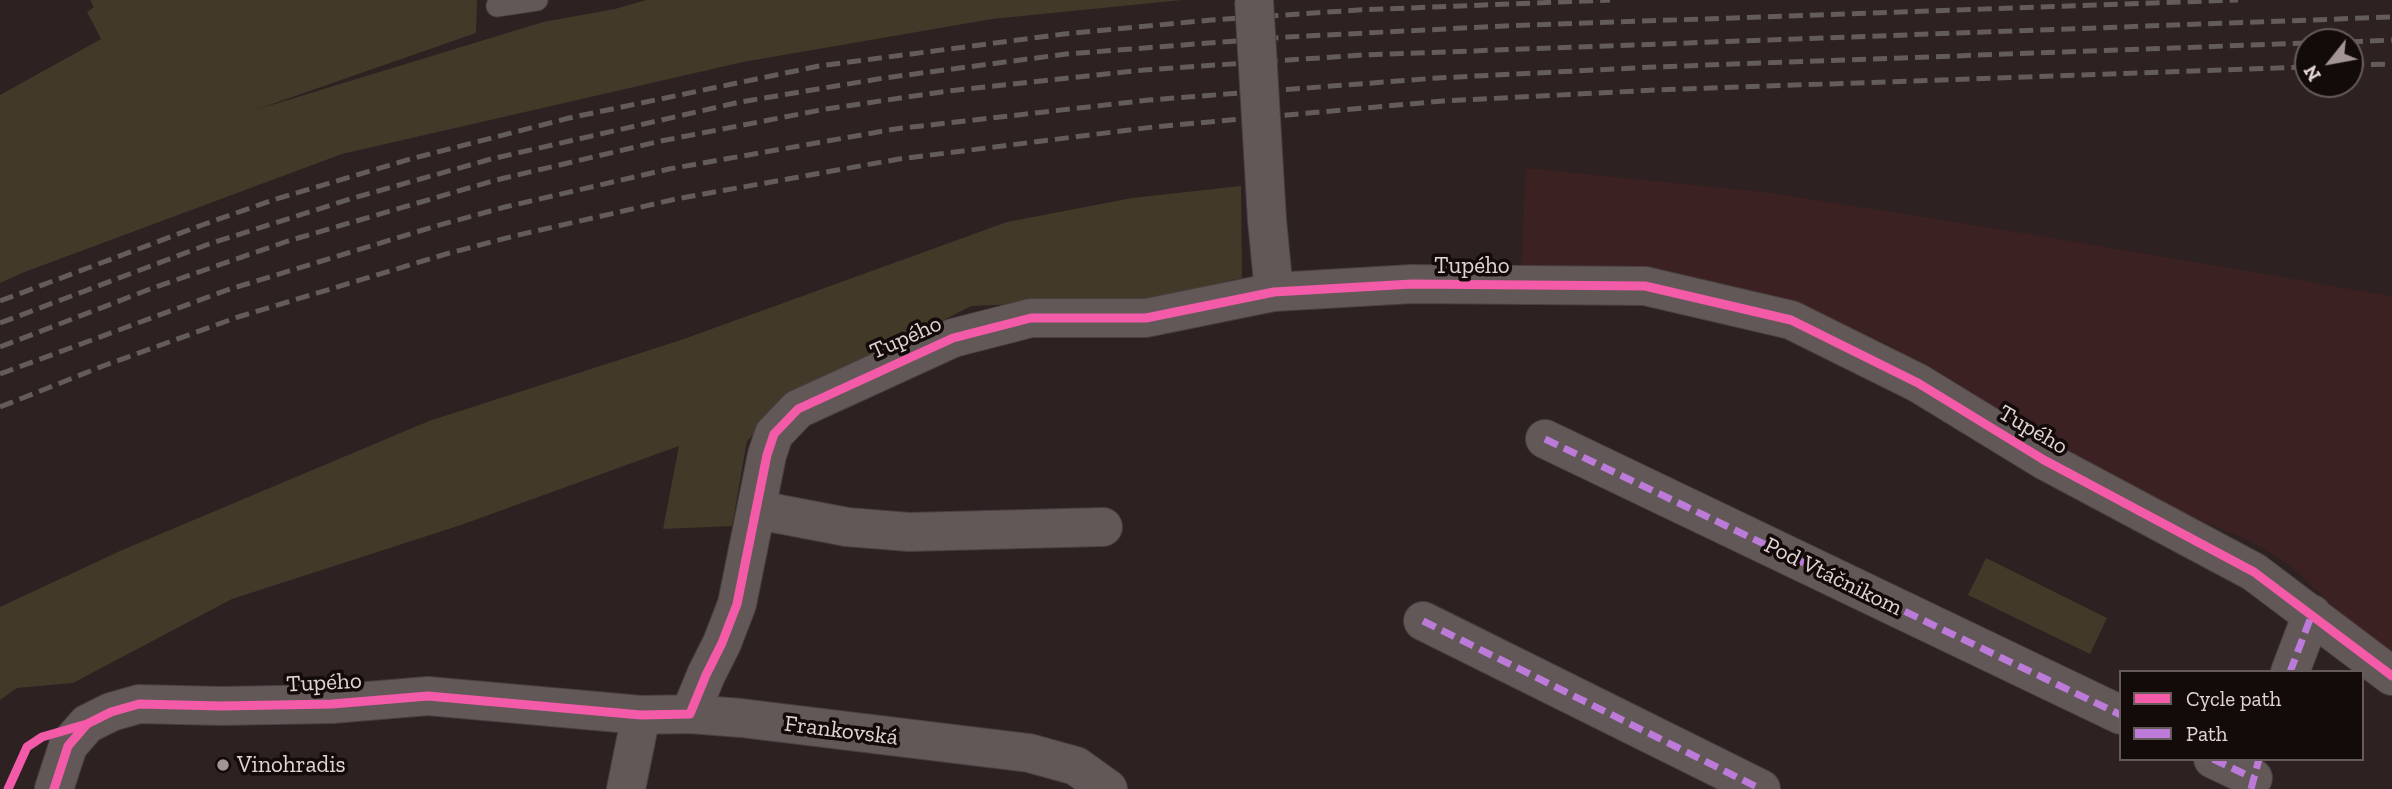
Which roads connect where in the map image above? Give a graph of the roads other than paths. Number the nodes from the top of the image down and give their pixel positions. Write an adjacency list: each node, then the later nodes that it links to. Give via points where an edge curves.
1 (537, 0): 3 (lane)
2 (1254, 0): 4 (street, bridge)
3 (497, 6)
4 (1274, 292): 6 (street, Tupého, via 1146,318 1031,318 953,338 799,409 774,434); 8 (street, Tupého, via 1412,284 1645,286 1791,320 1918,383 2044,460 2254,572)
5 (1545, 439): 13 (street, Pod Vtáčnikom)
6 (758, 510): 7 (street, via 846,527 909,532); 12 (street, Tupého, via 737,604)
7 (1103, 527)
8 (2312, 614): 10 (street); 11 (street, Tupého)
9 (1423, 621): 20 (street)
10 (2291, 670)
11 (2392, 676)
12 (690, 714): 14 (street, Frankovská); 19 (street, Frankovská, via 1029,753 1076,766)
13 (2119, 714)
14 (641, 715): 17 (street, Tupého, via 428,696 332,704 139,704 87,723 68,746); 18 (street)
15 (2218, 761): 16 (street)
16 (2254, 776)
17 (54, 789)
18 (626, 789)
19 (1108, 789)
20 (1761, 789)

